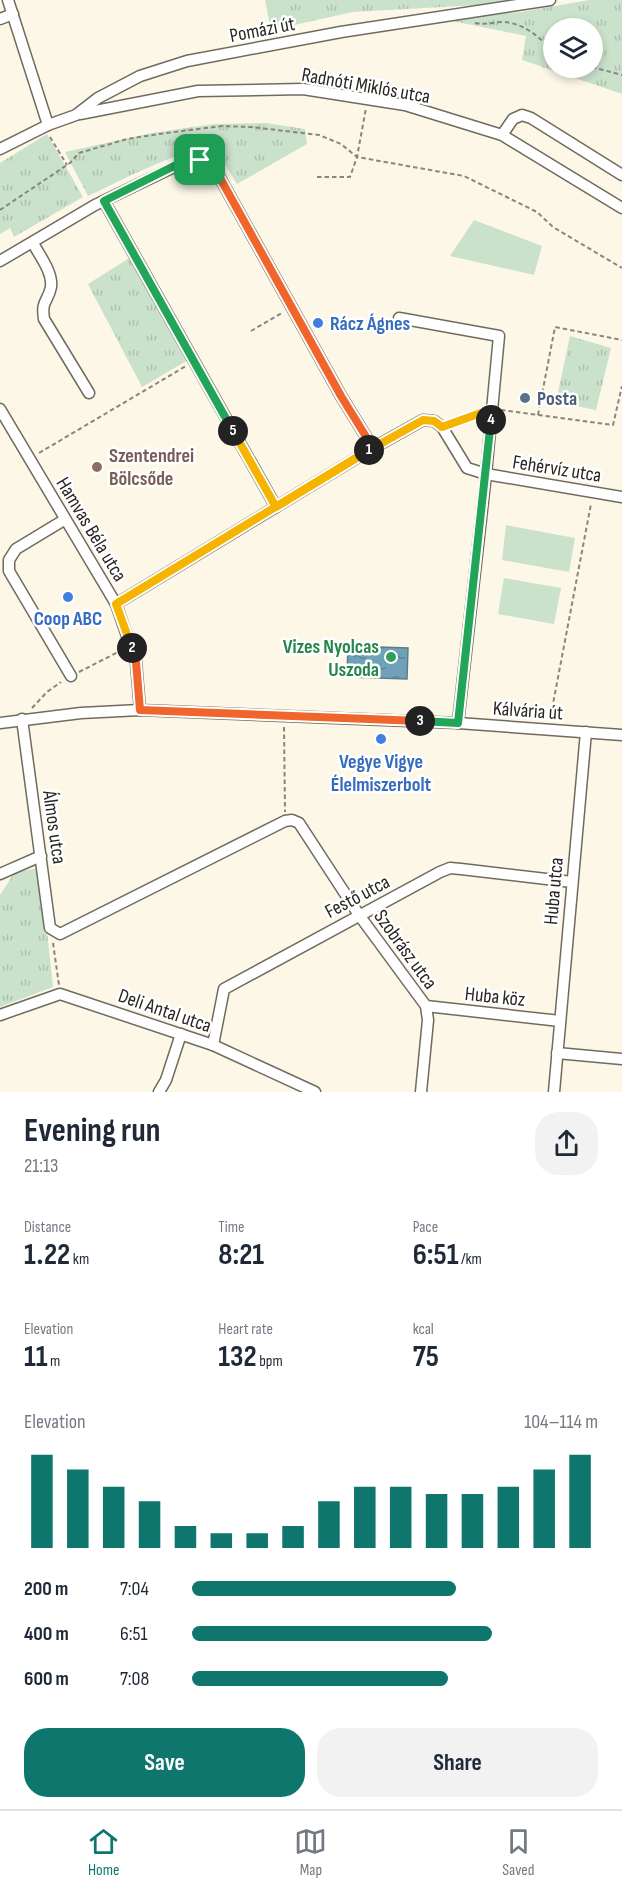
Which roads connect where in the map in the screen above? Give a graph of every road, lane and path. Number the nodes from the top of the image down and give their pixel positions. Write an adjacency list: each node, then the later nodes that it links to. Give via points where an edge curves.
1 (8, 0): 3 (street)
2 (550, 0): 4 (street, Pomázi út)
3 (13, 14): 5 (street); 11 (street)
4 (456, 14): 6 (path, via 483,25 504,22 530,29); 10 (street, Pomázi út, via 188,61 140,76 98,98)
5 (0, 19)
6 (543, 41)
7 (603, 70): 8 (path)
8 (622, 75)
9 (368, 99): 10 (street, Radnóti Miklós utca, via 303,89 198,91); 12 (street, Radnóti Miklós utca, via 405,105); 14 (path)
10 (76, 115): 11 (street, Pomázi út)
11 (48, 129): 13 (street, Pomázi út); 15 (path)
12 (502, 135): 16 (street, via 513,119 522,115 531,118); 19 (street, Radnóti Miklós utca)
13 (0, 149)
14 (357, 157): 15 (path, via 320,135 222,126 127,139 80,153); 17 (path, via 350,177); 23 (path, via 454,174 476,182 537,212 553,227)
15 (67, 165): 20 (path)
16 (622, 175)
17 (317, 177)
18 (104, 201): 21 (street); 24 (street, via 174,166 208,162); 28 (street)
19 (622, 208)
20 (0, 210)
21 (33, 243): 22 (street); 30 (street, via 49,273 51,286 42,306 44,319)
22 (0, 261)
23 (622, 268)
24 (292, 306): 26 (path); 35 (street)
25 (399, 318): 32 (street, Fehérvíz utca, via 499,336)
26 (251, 331)
27 (622, 340): 33 (path, via 555,327)
28 (194, 361): 36 (path); 40 (street)
29 (622, 387): 33 (path, via 613,425)
30 (89, 393)
31 (0, 409): 36 (street, Hamvas Béla utca)
32 (492, 409): 33 (path); 34 (path); 37 (street, Fehérvíz utca)
33 (538, 415)
34 (442, 427): 35 (street, via 423,420); 37 (street, via 467,468)
35 (373, 448): 40 (street)
36 (29, 459): 41 (street, Hamvas Béla utca)
37 (486, 474): 38 (street, Fehérvíz utca); 50 (street, Fehérvíz utca)
38 (593, 492): 39 (street, Fehérvíz utca); 45 (path)
39 (622, 497)
40 (276, 507): 42 (street)
41 (64, 520): 42 (street, Hamvas Béla utca); 44 (street, via 16,549 9,560 9,571)
42 (116, 604): 43 (street, Hamvas Béla utca)
43 (131, 645): 44 (path); 46 (street, Hamvas Béla utca)
44 (71, 676): 48 (path, via 46,692)
45 (552, 709)
46 (140, 710): 47 (street, Kálvária út); 48 (street, Kálvária út)
47 (284, 716): 50 (street, Kálvária út); 53 (path)
48 (22, 719): 49 (street, Kálvária út); 54 (street, Álmos utca)
49 (0, 723)
50 (458, 723): 51 (street, Kálvária út)
51 (586, 732): 52 (street, Kálvária út); 56 (street, Huba utca)
52 (622, 735)
53 (285, 821): 57 (street, Szobrász utca, via 298,823); 58 (street)
54 (41, 855): 55 (street); 58 (street, Álmos utca)
55 (0, 874)
56 (572, 882): 57 (street, Festő utca, via 450,868); 62 (street, Huba utca)
57 (359, 915): 60 (street, Szobrász utca); 64 (street, Festő utca, via 224,989)
58 (55, 931): 59 (path)
59 (60, 994): 61 (street); 63 (street, Deli Antal utca)
60 (426, 1006): 62 (street, Huba köz); 69 (street, Szobrász utca)
61 (0, 1015)
62 (560, 1021): 65 (street, Huba utca)
63 (181, 1034): 64 (street, Deli Antal utca); 67 (street)
64 (213, 1045): 68 (street, Deli Antal utca)
65 (558, 1053): 66 (street); 70 (street, Huba utca)
66 (622, 1059)
67 (159, 1092)
68 (315, 1092)
69 (421, 1092)
70 (554, 1092)

